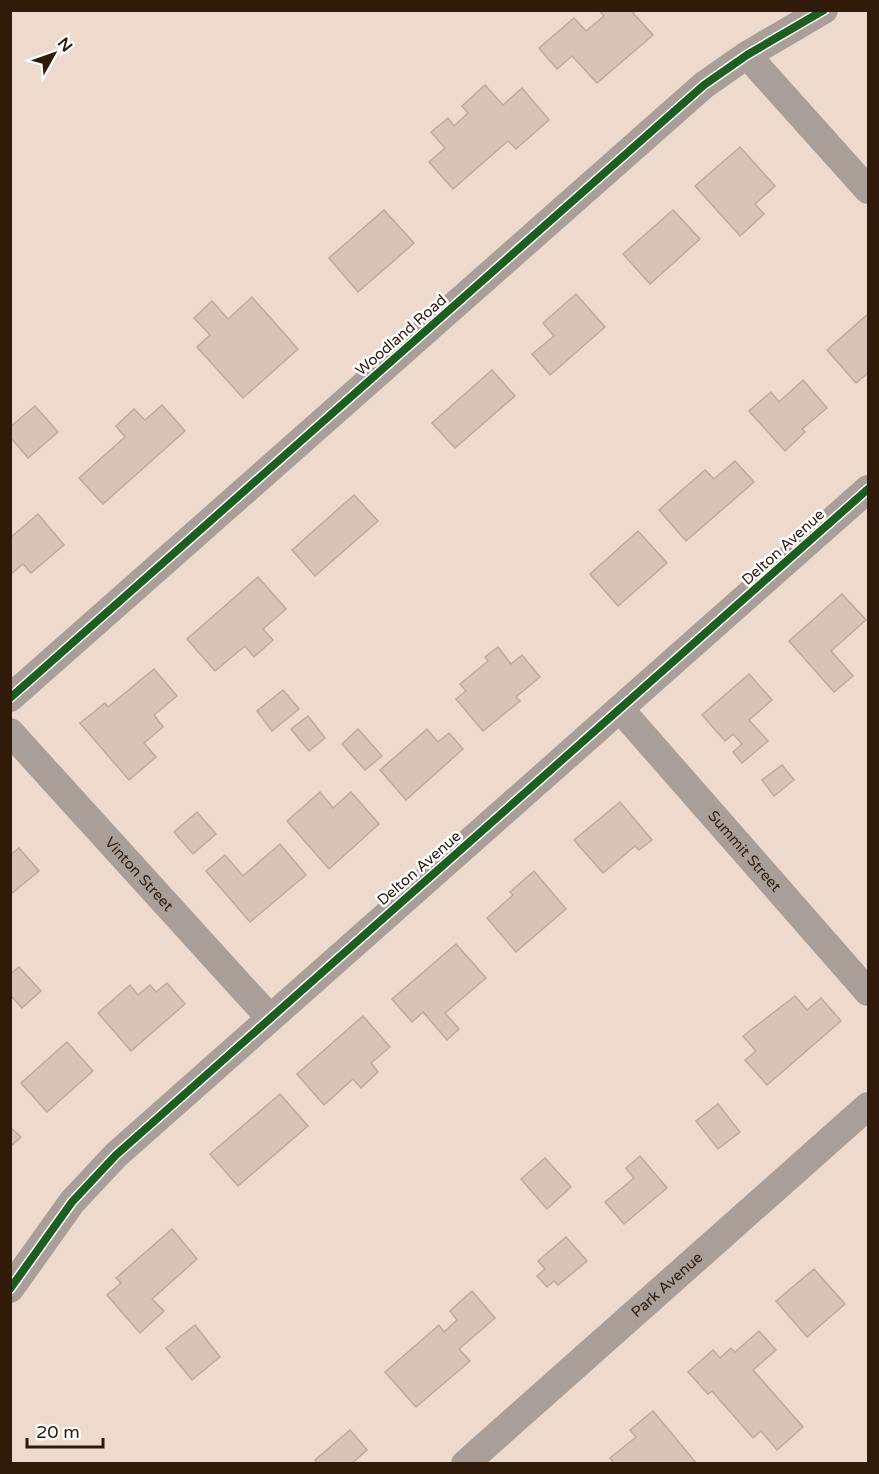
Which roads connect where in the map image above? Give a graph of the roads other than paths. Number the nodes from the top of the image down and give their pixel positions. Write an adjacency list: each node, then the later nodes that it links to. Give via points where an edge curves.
1 (824, 10): 2 (street, Woodland Road)
2 (747, 55): 3 (street); 5 (street, Woodland Road, via 704,85)
3 (868, 190)
4 (868, 489): 6 (street, Delton Avenue)
5 (10, 698)
6 (620, 709): 8 (street, Summit Street); 9 (street, Delton Avenue)
7 (10, 732): 9 (street, Vinton Street)
8 (868, 992)
9 (269, 1017): 11 (street, Delton Avenue, via 116,1155 72,1202)
10 (868, 1106): 12 (street, Park Avenue)
11 (10, 1289)
12 (465, 1464)

